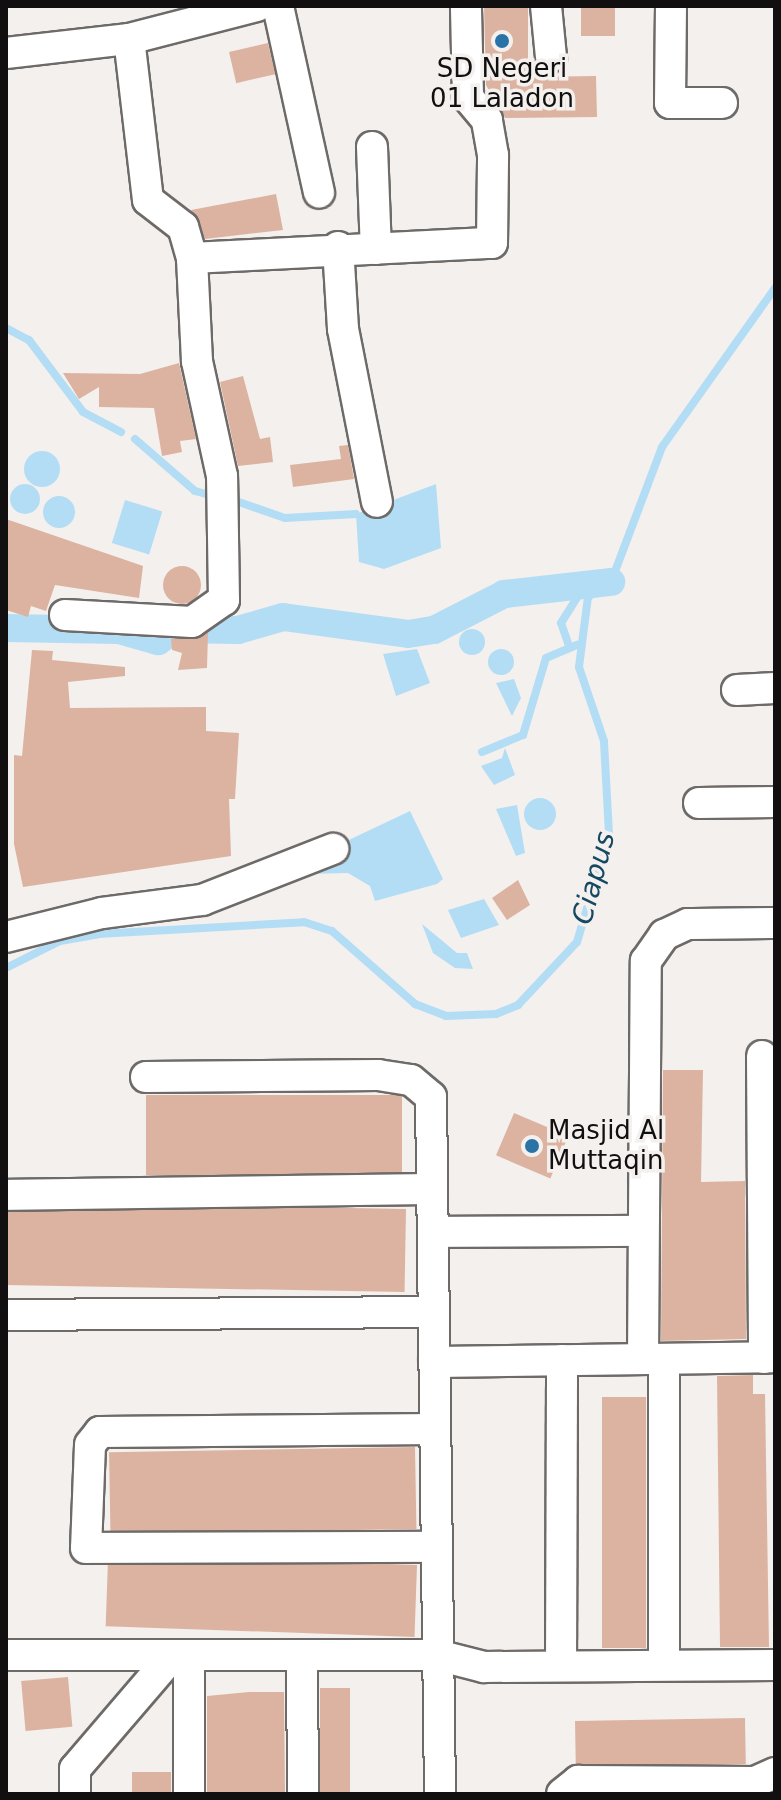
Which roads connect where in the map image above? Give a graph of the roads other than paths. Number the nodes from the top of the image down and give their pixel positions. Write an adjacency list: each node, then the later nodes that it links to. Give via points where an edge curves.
1 (257, 6): 6 (street)
2 (278, 6): 12 (street)
3 (466, 6): 14 (street, via 468,97 487,120 492,142 492,243)
4 (546, 6): 9 (street)
5 (671, 6): 10 (street, via 670,103)
6 (191, 12): 7 (street)
7 (129, 39): 8 (street); 15 (street, via 148,200 183,227)
8 (6, 53)
9 (551, 57)
10 (722, 103)
11 (372, 147): 14 (street)
12 (319, 193)
13 (338, 247): 14 (street); 15 (street); 16 (street, via 343,329)
14 (376, 249)
15 (192, 258): 17 (street, via 197,361 222,476 224,600 192,622)
16 (377, 502)
17 (65, 615)
18 (775, 688): 19 (street)
19 (737, 690)
20 (775, 802): 21 (street)
21 (699, 803)
22 (333, 849): 24 (street, via 202,900 102,913)
23 (775, 923): 29 (street, via 688,924 664,935 646,961)
24 (6, 937)
25 (762, 1056): 33 (street)
26 (146, 1077): 27 (street, via 411,1080 431,1097)
27 (432, 1189): 28 (street); 30 (street)
28 (6, 1195)
29 (643, 1231): 30 (street); 35 (street)
30 (433, 1232): 31 (street)
31 (433, 1312): 32 (street); 36 (street)
32 (6, 1315)
33 (770, 1358): 35 (street)
34 (562, 1360): 35 (street); 36 (street); 45 (street)
35 (653, 1360): 43 (street)
36 (434, 1362): 37 (street)
37 (435, 1429): 38 (street); 38 (street, via 100,1432 90,1445 86,1548)
38 (437, 1547): 40 (street)
39 (6, 1655): 42 (street)
40 (437, 1655): 41 (street); 45 (street, via 484,1667); 50 (street)
41 (302, 1656): 42 (street); 49 (street)
42 (180, 1657): 47 (street, via 75,1769); 48 (street)
43 (664, 1664): 44 (street); 45 (street)
44 (775, 1665)
45 (561, 1666)
46 (762, 1783): 51 (street, via 578,1781)
47 (75, 1794)
48 (189, 1794)
49 (303, 1794)
50 (440, 1794)
51 (562, 1794)

